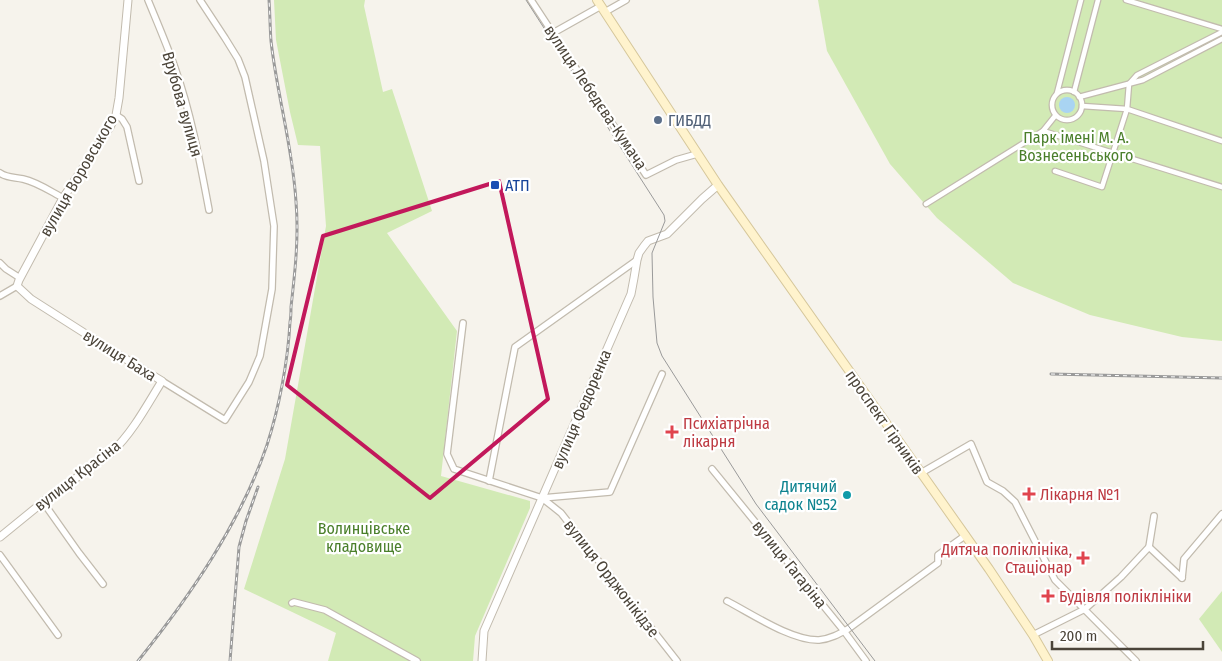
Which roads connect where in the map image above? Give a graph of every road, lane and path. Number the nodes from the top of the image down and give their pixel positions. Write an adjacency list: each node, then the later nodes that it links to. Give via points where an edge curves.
1 (128, 0): 19 (street, вулиця Воровського)
2 (148, 0): 32 (street, Врубова вулиця, via 185,101)
3 (200, 0): 40 (street, вулиця Баха, via 230,45 246,77 274,226 272,289 260,356 249,382 225,420)
4 (531, 0): 11 (street, вулиця Лебедєва-Кумача)
5 (626, 0): 9 (street)
6 (1081, 0): 15 (street)
7 (1098, 0): 14 (street)
8 (1126, 0): 10 (street)
9 (601, 6): 11 (street); 24 (main road, проспект Гірників)
10 (1222, 31): 13 (street, via 1137,76)
11 (553, 34): 24 (street, вулиця Лебедєва-Кумача, via 646,175)
12 (1222, 39): 13 (street)
13 (1129, 84): 16 (street); 18 (street)
14 (1074, 92): 15 (street); 16 (street)
15 (1058, 93): 20 (street, via 1051,106)
16 (1079, 97): 17 (street)
17 (1082, 106): 18 (street); 20 (street, via 1078,115 1070,120)
18 (1127, 109): 22 (street); 23 (street)
19 (116, 115): 27 (street, via 126,127); 30 (street, вулиця Воровського)
20 (1055, 116): 21 (street)
21 (1043, 131): 23 (street); 31 (street)
22 (1222, 141)
23 (1114, 153): 25 (street, via 1102,187); 29 (street)
24 (697, 154): 28 (main road, проспект Гірників)
25 (1055, 171)
26 (0, 172): 30 (street, via 10,178 32,182)
27 (139, 180)
28 (718, 185): 33 (street, вулиця Федоренка, via 667,234 648,241); 42 (main road, проспект Гірників)
29 (1222, 187)
30 (63, 198): 35 (street, вулиця Воровського)
31 (926, 204)
32 (209, 210)
33 (637, 260): 43 (street, via 514,347); 44 (street, вулиця Федоренка, via 631,294)
34 (0, 263): 35 (street)
35 (20, 278): 36 (street, вулиця Воровського)
36 (17, 286): 37 (street); 40 (street, вулиця Баха, via 31,299)
37 (0, 296)
38 (463, 323): 43 (street, via 447,454 454,469)
39 (662, 374): 44 (street, via 610,492)
40 (162, 381): 45 (street, вулиця Красіна, via 120,444)
41 (712, 469): 56 (street, вулиця Гагаріна)
42 (921, 473): 48 (main road, проспект Гірників); 55 (street, via 971,444 988,482 1015,502 1056,580)
43 (489, 481): 44 (street)
44 (542, 498): 60 (street, вулиця Федоренка, via 484,631); 61 (street, вулиця Орджонікідзе, via 561,513)
45 (43, 502): 49 (street, вулиця Красіна); 52 (street)
46 (1222, 514): 50 (street, via 1184,559 1182,578)
47 (1154, 516): 50 (street)
48 (966, 535): 56 (street, via 938,556 938,563); 58 (main road, проспект Гірників)
49 (0, 537)
50 (1149, 547): 55 (street)
51 (0, 555): 57 (street)
52 (103, 584)
53 (728, 601): 56 (street, via 802,639 820,640)
54 (292, 603): 59 (street, via 325,610)
55 (1085, 609): 58 (street); 64 (street)
56 (844, 631): 62 (street, вулиця Гагаріна)
57 (58, 635)
58 (1033, 635): 63 (main road, проспект Гірників)
59 (417, 661)
60 (482, 661)
61 (677, 661)
62 (866, 661)
63 (1048, 661)
64 (1136, 661)

